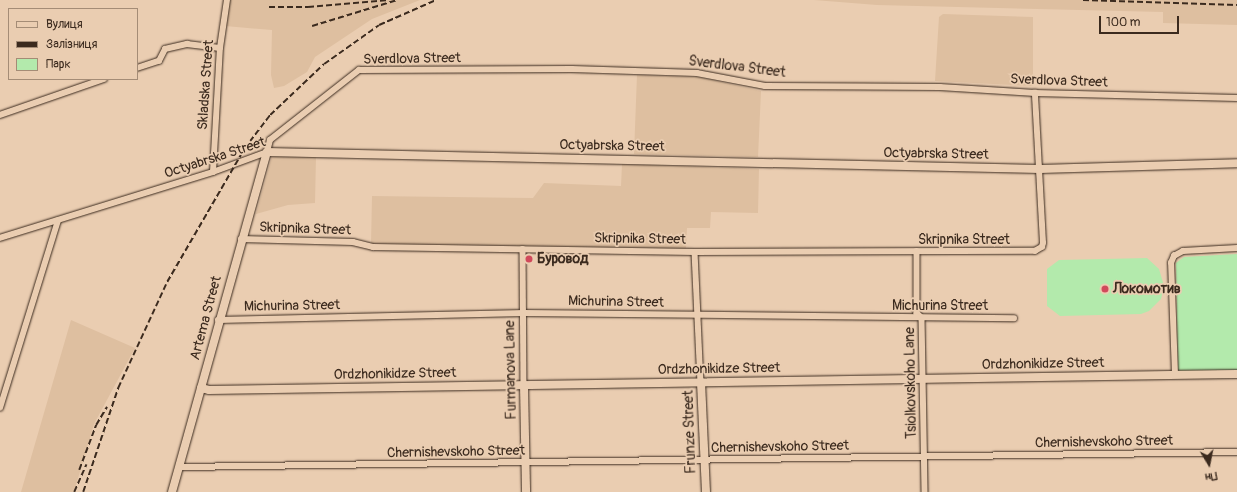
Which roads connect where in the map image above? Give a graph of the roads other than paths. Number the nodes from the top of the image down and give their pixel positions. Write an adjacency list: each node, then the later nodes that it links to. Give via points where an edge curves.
1 (227, 0): 2 (street, Skladska Street)
2 (220, 48): 3 (street, via 187,44 165,49 158,60); 11 (street, Skladska Street)
3 (138, 68)
4 (101, 80): 7 (street)
5 (1035, 92): 6 (street, Sverdlova Street); 8 (street, Sverdlova Street, via 940,87 764,86 697,73 572,69 359,70 270,140); 10 (street)
6 (1237, 98)
7 (0, 114)
8 (267, 152): 10 (main road, Octyabrska Street); 11 (street, Octyabrska Street); 13 (main road, Artema Street)
9 (1237, 163): 10 (main road, Octyabrska Street)
10 (1040, 169): 17 (street, Skripnika Street, via 1043,243 1039,248 1030,252)
11 (213, 172): 12 (street, Octyabrska Street)
12 (58, 221): 14 (street, Octyabrska Street); 30 (street)
13 (241, 239): 16 (street, Skripnika Street, via 353,242 373,248); 23 (main road, Artema Street)
14 (1, 240)
15 (1237, 248): 25 (street, via 1183,251 1174,256 1171,263)
16 (523, 249): 18 (street, Skripnika Street); 19 (street, Furmanova Lane)
17 (917, 251): 18 (street, Skripnika Street); 21 (street, Tsiolkovskoho Lane, via 917,313)
18 (695, 252): 20 (street, Frunze Street)
19 (524, 313): 20 (street, Michurina Street); 23 (street, Michurina Street); 28 (street, Furmanova Lane)
20 (697, 315): 21 (street, Michurina Street); 27 (street, Frunze Street)
21 (922, 318): 22 (street, Michurina Street); 26 (street, Tsiolkovskoho Lane)
22 (1014, 318)
23 (218, 320): 29 (main road, Artema Street)
24 (1237, 374): 25 (main road, Ordzhonikidze Street)
25 (1175, 375): 26 (main road, Ordzhonikidze Street)
26 (923, 379): 27 (main road, Ordzhonikidze Street); 32 (street, Tsiolkovskoho Lane)
27 (701, 382): 28 (main road, Ordzhonikidze Street); 33 (main road, Frunze Street)
28 (524, 385): 29 (main road, Ordzhonikidze Street, via 209,390); 34 (main road, Furmanova Lane)
29 (202, 388): 35 (main road, Artema Street)
30 (0, 408)
31 (1237, 452): 32 (street, Chernishevskoho Street)
32 (924, 456): 33 (street, Chernishevskoho Street); 39 (street, Tsiolkovskoho Lane)
33 (703, 461): 34 (street, Chernishevskoho Street); 38 (main road, Frunze Street)
34 (525, 463): 35 (street, Chernishevskoho Street); 37 (main road, Furmanova Lane)
35 (180, 467): 36 (main road, Artema Street)
36 (172, 492)
37 (526, 492)
38 (706, 492)
39 (925, 492)

